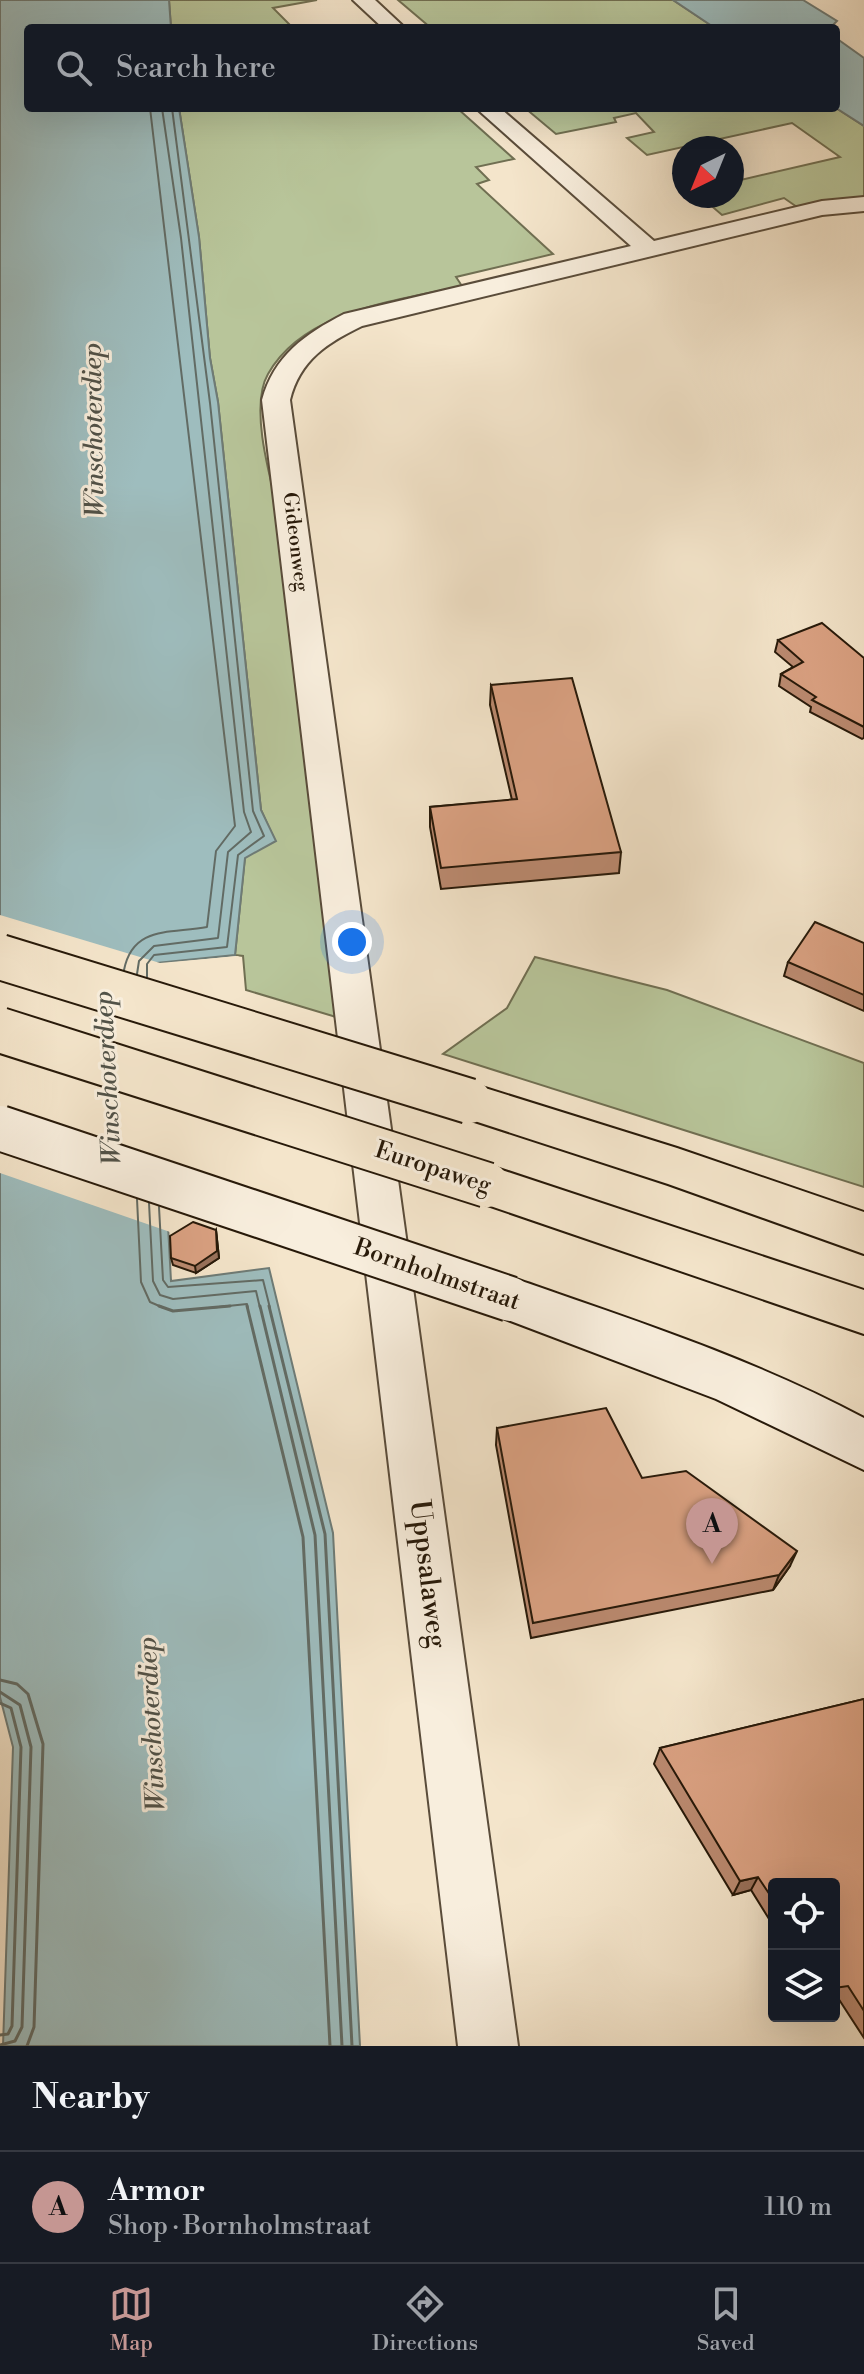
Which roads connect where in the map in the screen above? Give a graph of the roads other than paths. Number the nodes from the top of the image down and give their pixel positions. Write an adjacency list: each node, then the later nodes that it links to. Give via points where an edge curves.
1 (363, 0): 2 (street)
2 (390, 24)
3 (492, 112): 5 (street)
4 (864, 204): 5 (street, Gideonweg, via 822,208)
5 (648, 248): 8 (street, Gideonweg, via 353,320 303,350 278,386)
6 (0, 957): 10 (highway, bridge, via 677,1167)
7 (0, 1030): 11 (highway, Europaweg, bridge)
8 (367, 1102): 13 (street, Uppsalaweg)
9 (0, 1128): 12 (street, Bornholmstraat, bridge, via 702,1368)
10 (864, 1233)
11 (864, 1312)
12 (864, 1445)
13 (488, 2046)

